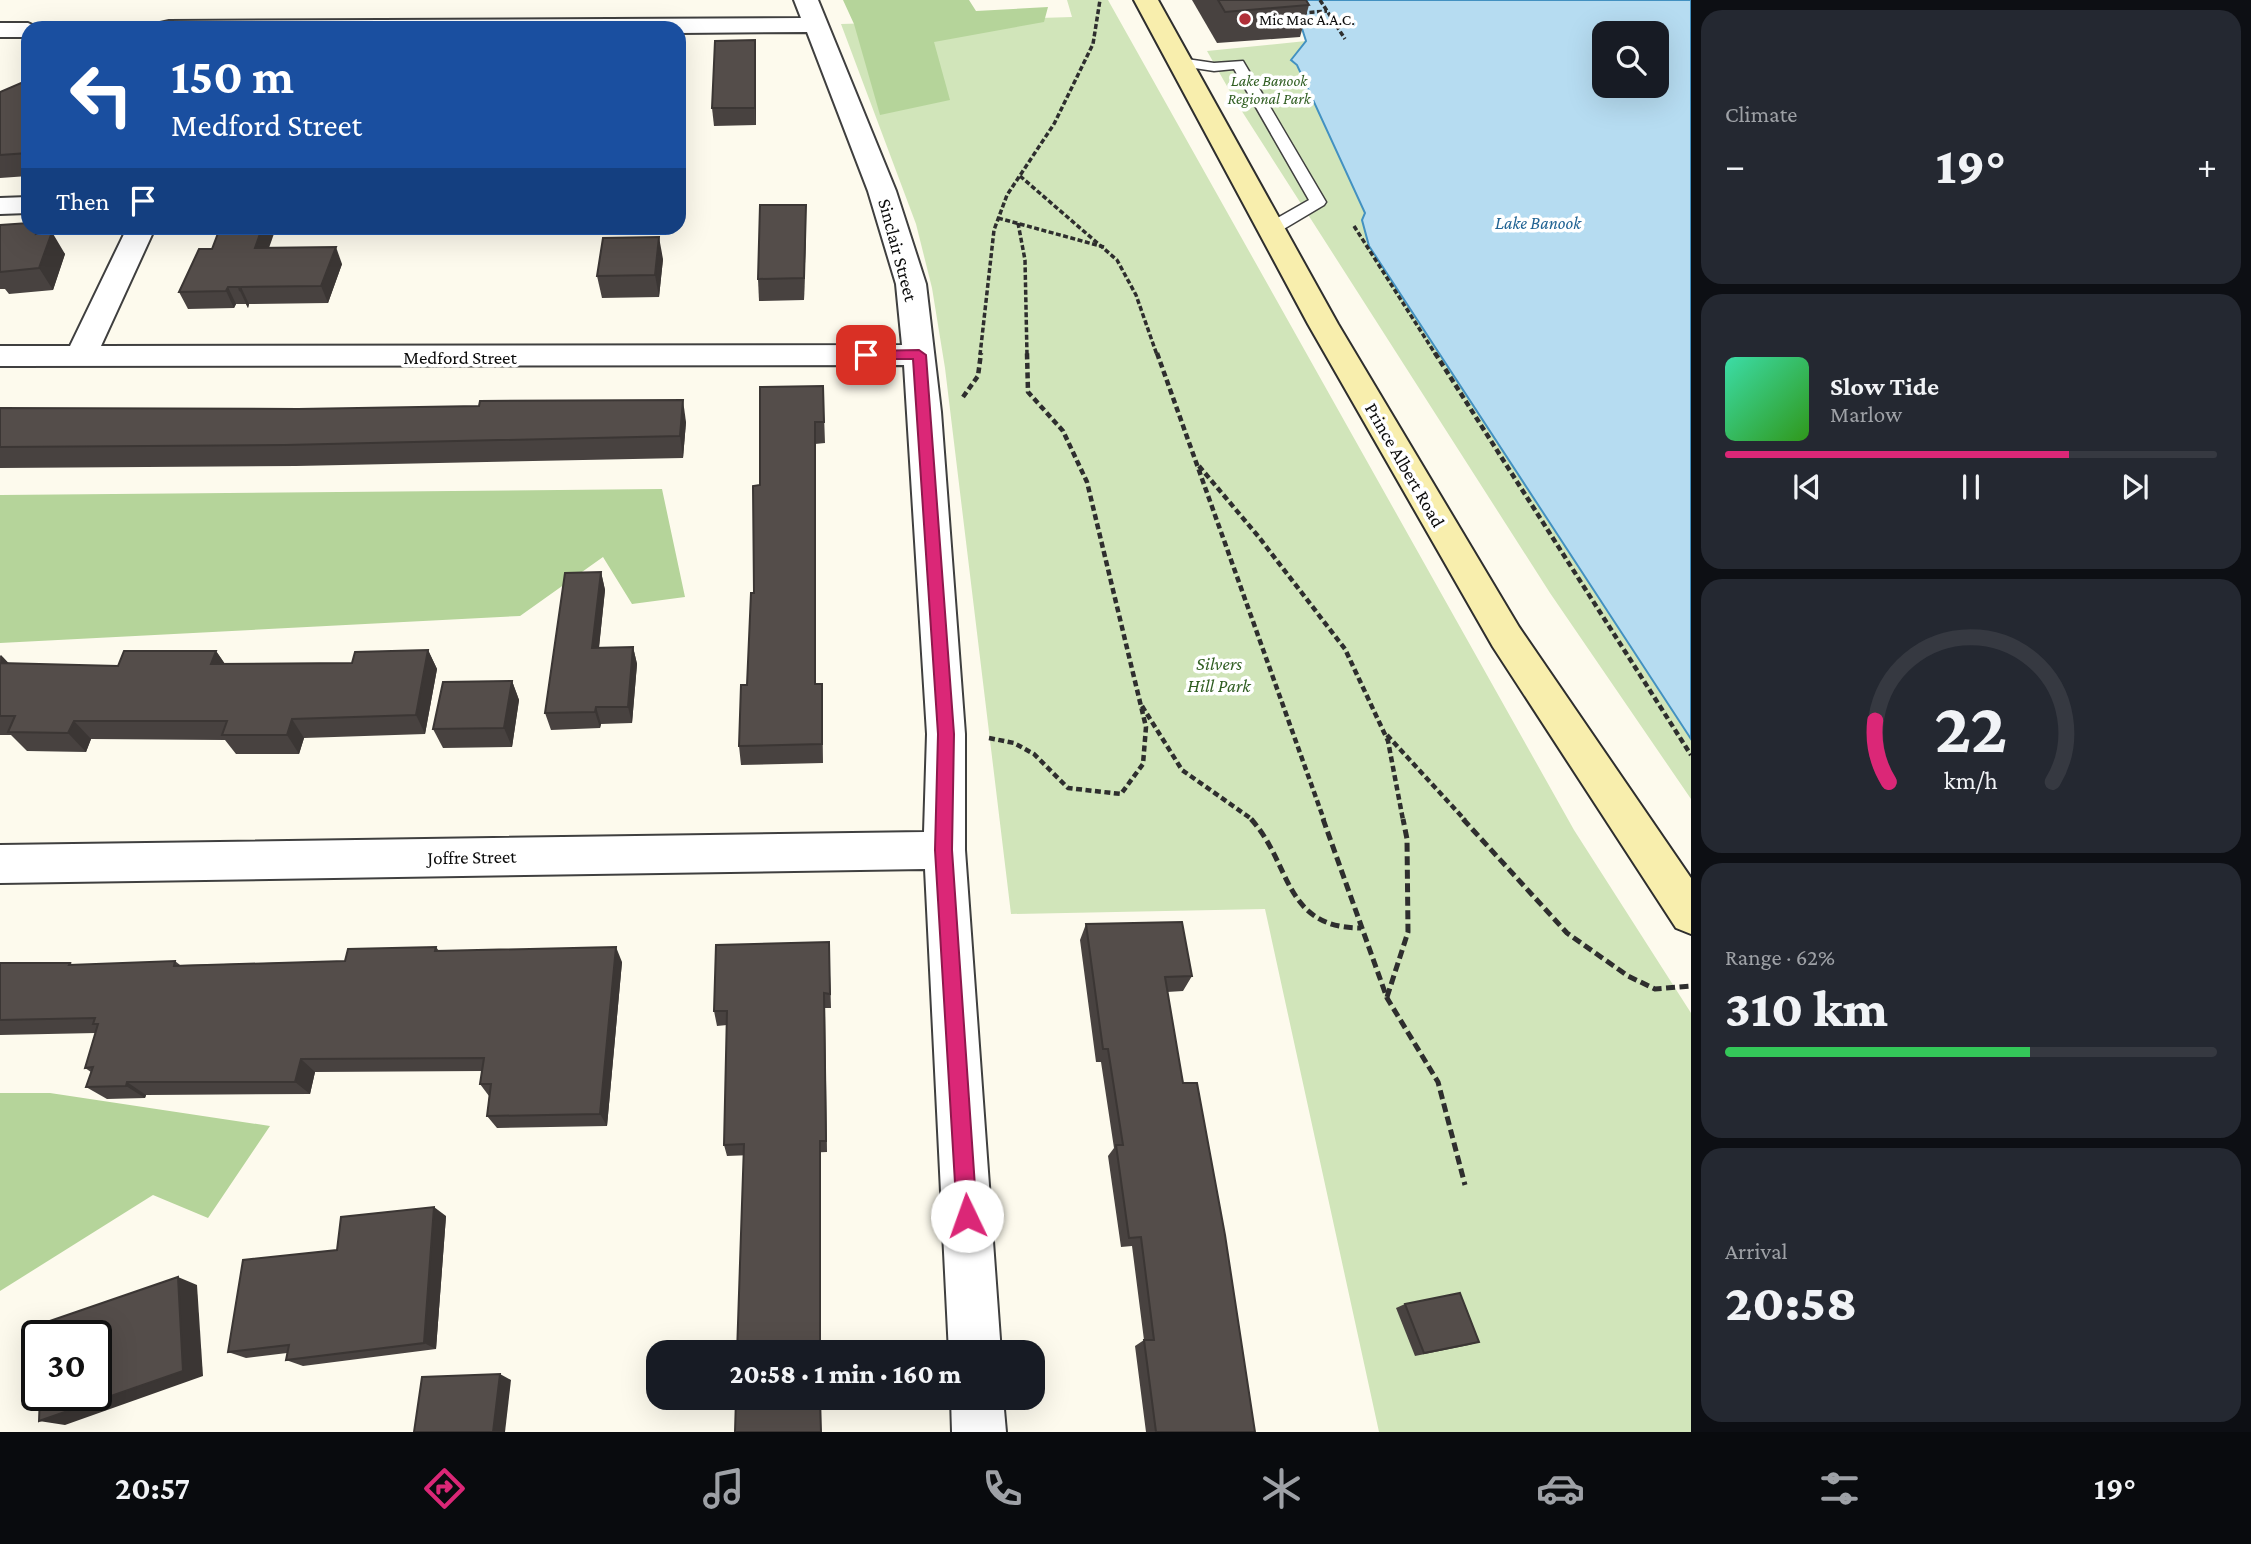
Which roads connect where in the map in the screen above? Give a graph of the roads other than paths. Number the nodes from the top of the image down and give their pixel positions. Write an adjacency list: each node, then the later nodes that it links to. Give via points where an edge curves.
1 (259, 0): 4 (street)
2 (1146, 0): 8 (main road, Prince Albert Road)
3 (810, 13): 5 (street); 14 (street, Sinclair Street, via 882,191 911,284)
4 (248, 21)
5 (509, 21)
6 (0, 30): 7 (street)
7 (21, 30)
8 (1180, 62): 11 (main road, Prince Albert Road); 11 (lane, via 1214,68 1238,64 1318,202)
9 (21, 205): 10 (street)
10 (0, 206)
11 (1271, 229): 18 (main road, Prince Albert Road, via 1506,637)
12 (138, 235): 13 (street)
13 (81, 355): 14 (street, Medford Street); 15 (street, Medford Street)
14 (919, 355): 16 (street, Sinclair Street, via 946,734)
15 (0, 356)
16 (944, 850): 17 (street, Joffre Street); 19 (street, Sinclair Street)
17 (0, 864)
18 (1691, 914)
19 (974, 1340)
20 (978, 1410): 21 (street)
21 (979, 1432)

